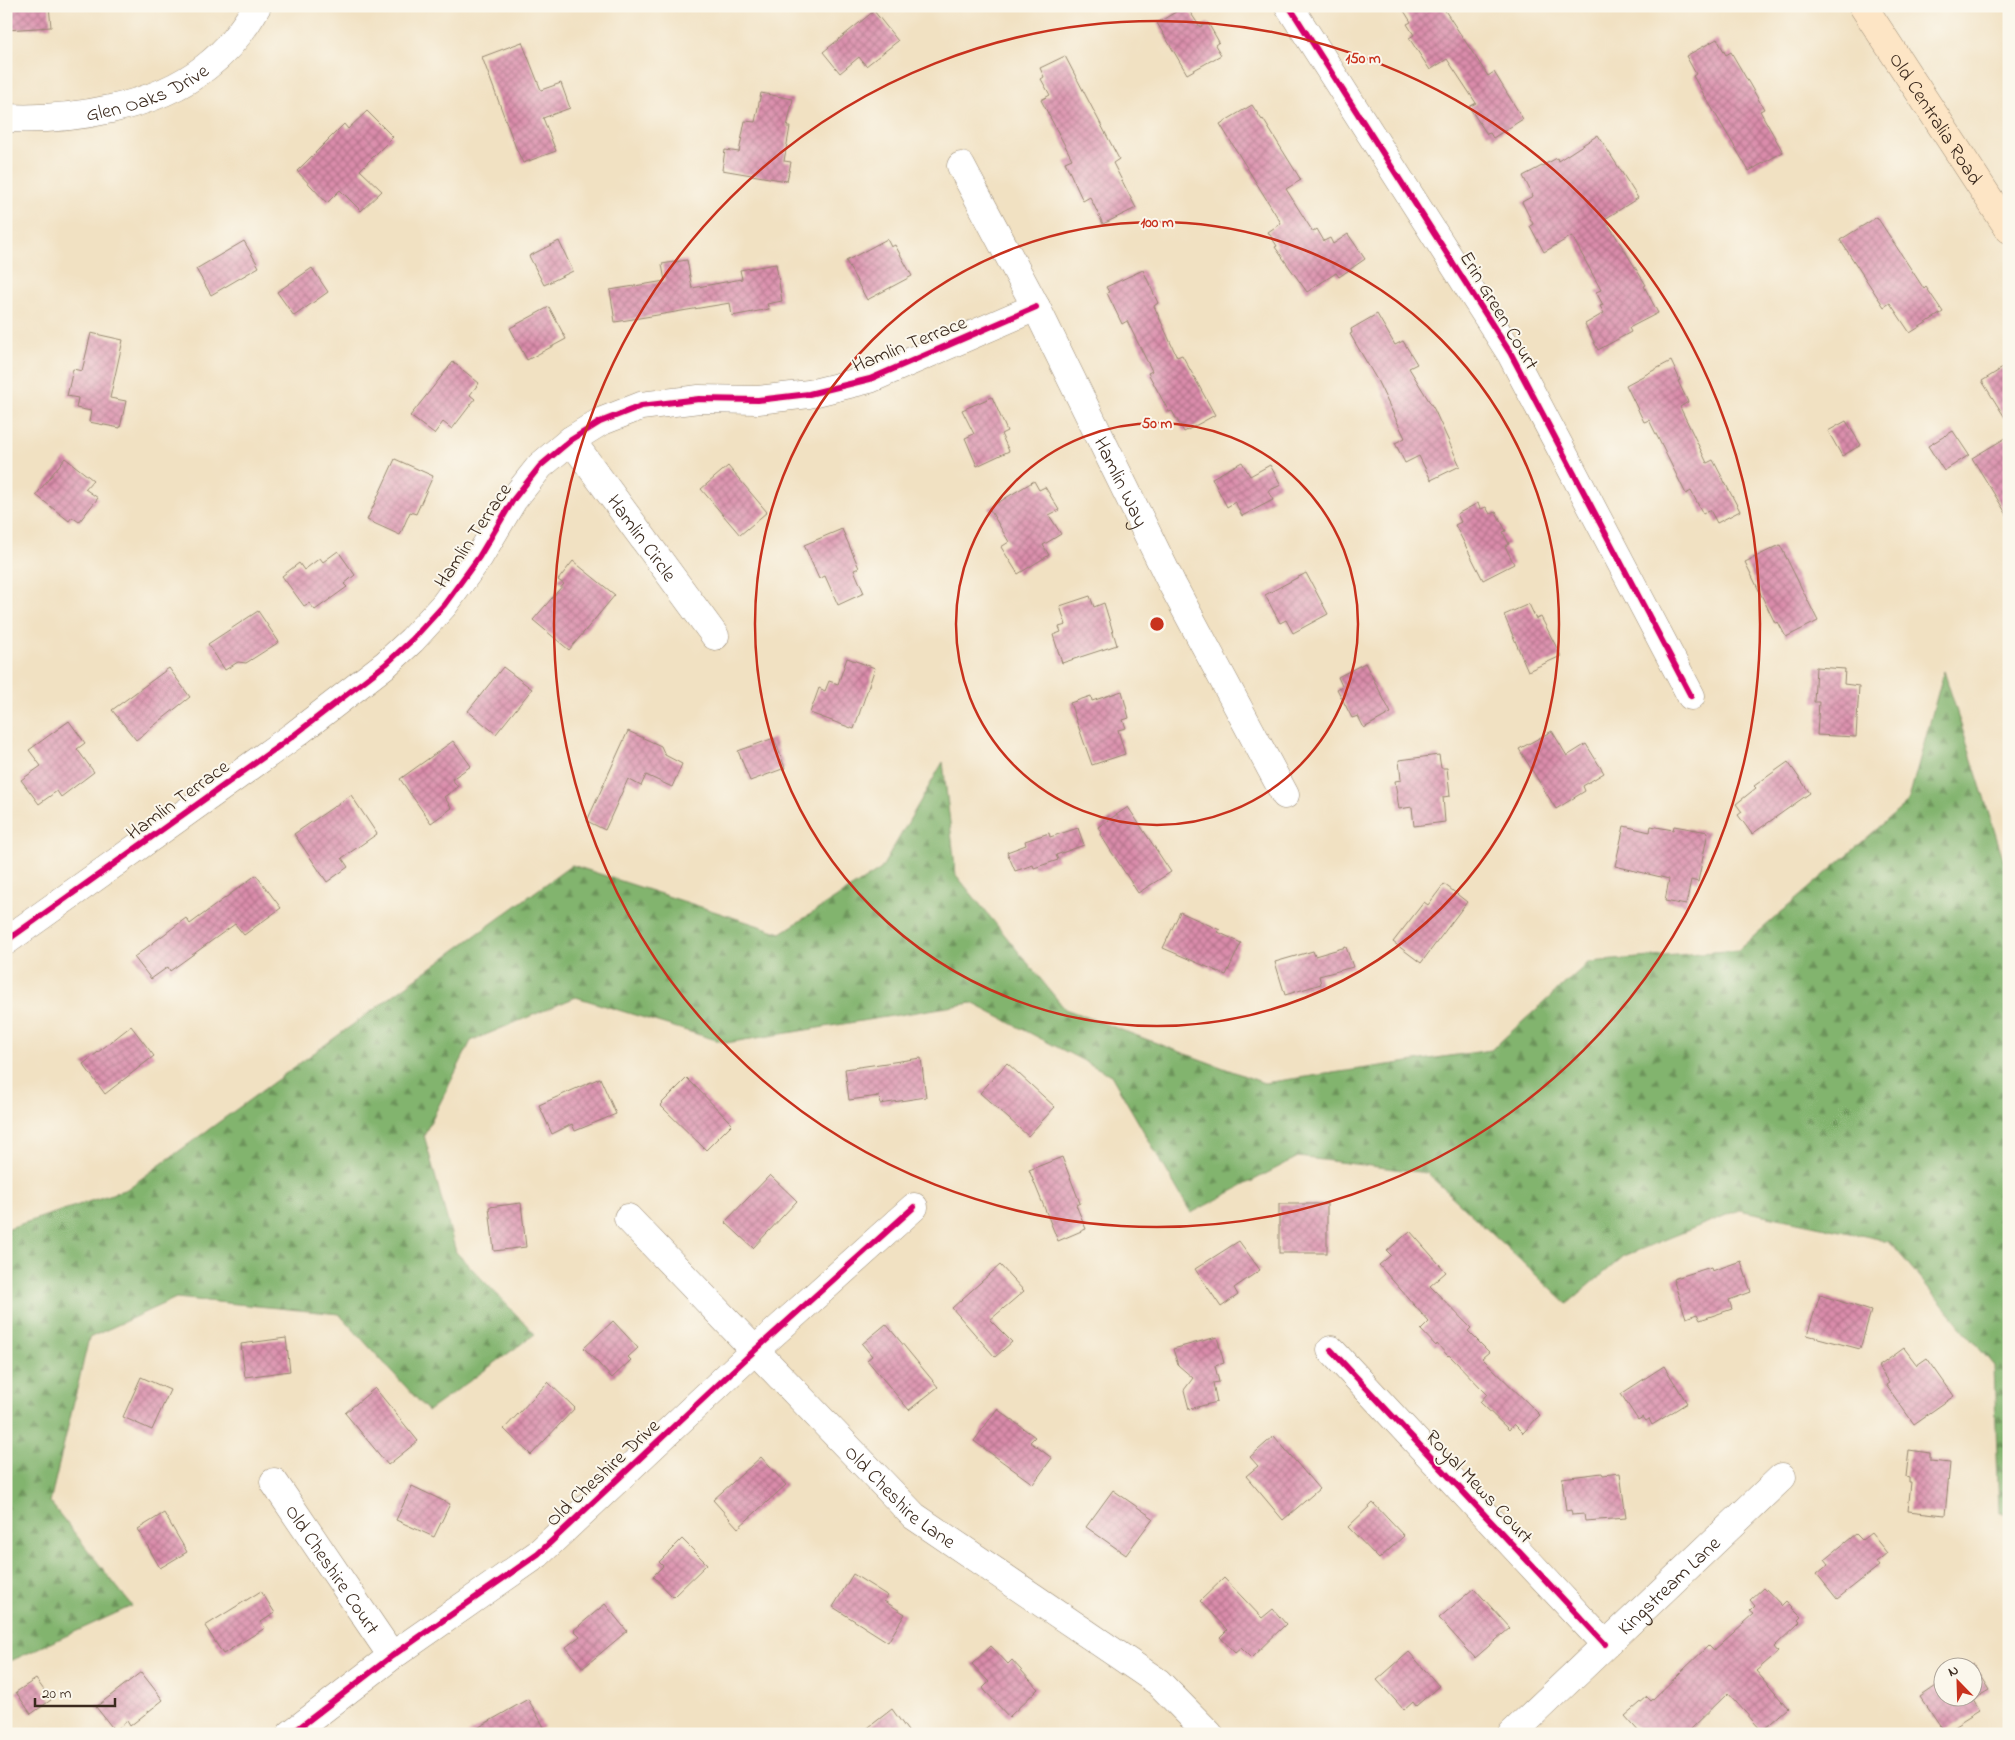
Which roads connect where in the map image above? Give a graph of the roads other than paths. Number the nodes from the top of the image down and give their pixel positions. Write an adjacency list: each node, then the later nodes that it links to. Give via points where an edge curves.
1 (257, 6): 4 (street, Glen Oaks Drive, via 231,44 206,68 177,86 109,109 60,117)
2 (1289, 6): 10 (street, Erin Green Court, via 1511,354)
3 (1863, 6): 6 (street, Old Centralia Road)
4 (6, 118)
5 (961, 166): 7 (street, Hamlin Way)
6 (2009, 229)
7 (1036, 307): 8 (street, Hamlin Terrace, via 870,379 810,394 758,400 699,399 641,406 600,422); 11 (street, Hamlin Way, via 1172,584)
8 (570, 440): 9 (street, Hamlin Circle); 12 (street, Hamlin Terrace, via 540,466 513,500 479,557 444,605 386,664 292,736)
9 (715, 636)
10 (1691, 696)
11 (1285, 796)
12 (6, 941)
13 (914, 1207): 16 (street, Old Cheshire Drive)
14 (628, 1218): 16 (street, Old Cheshire Lane)
15 (1331, 1350): 19 (street, Royal Mews Court)
16 (754, 1351): 20 (street, Old Cheshire Drive, via 538,1554); 22 (street, Old Cheshire Lane, via 914,1516 1158,1682)
17 (1782, 1477): 19 (street, Kingstream Lane)
18 (274, 1482): 20 (street, Old Cheshire Court)
19 (1605, 1644): 23 (street, Kingstream Lane)
20 (392, 1656): 21 (street, Old Cheshire Drive)
21 (291, 1734)
22 (1209, 1734)
23 (1512, 1734)

